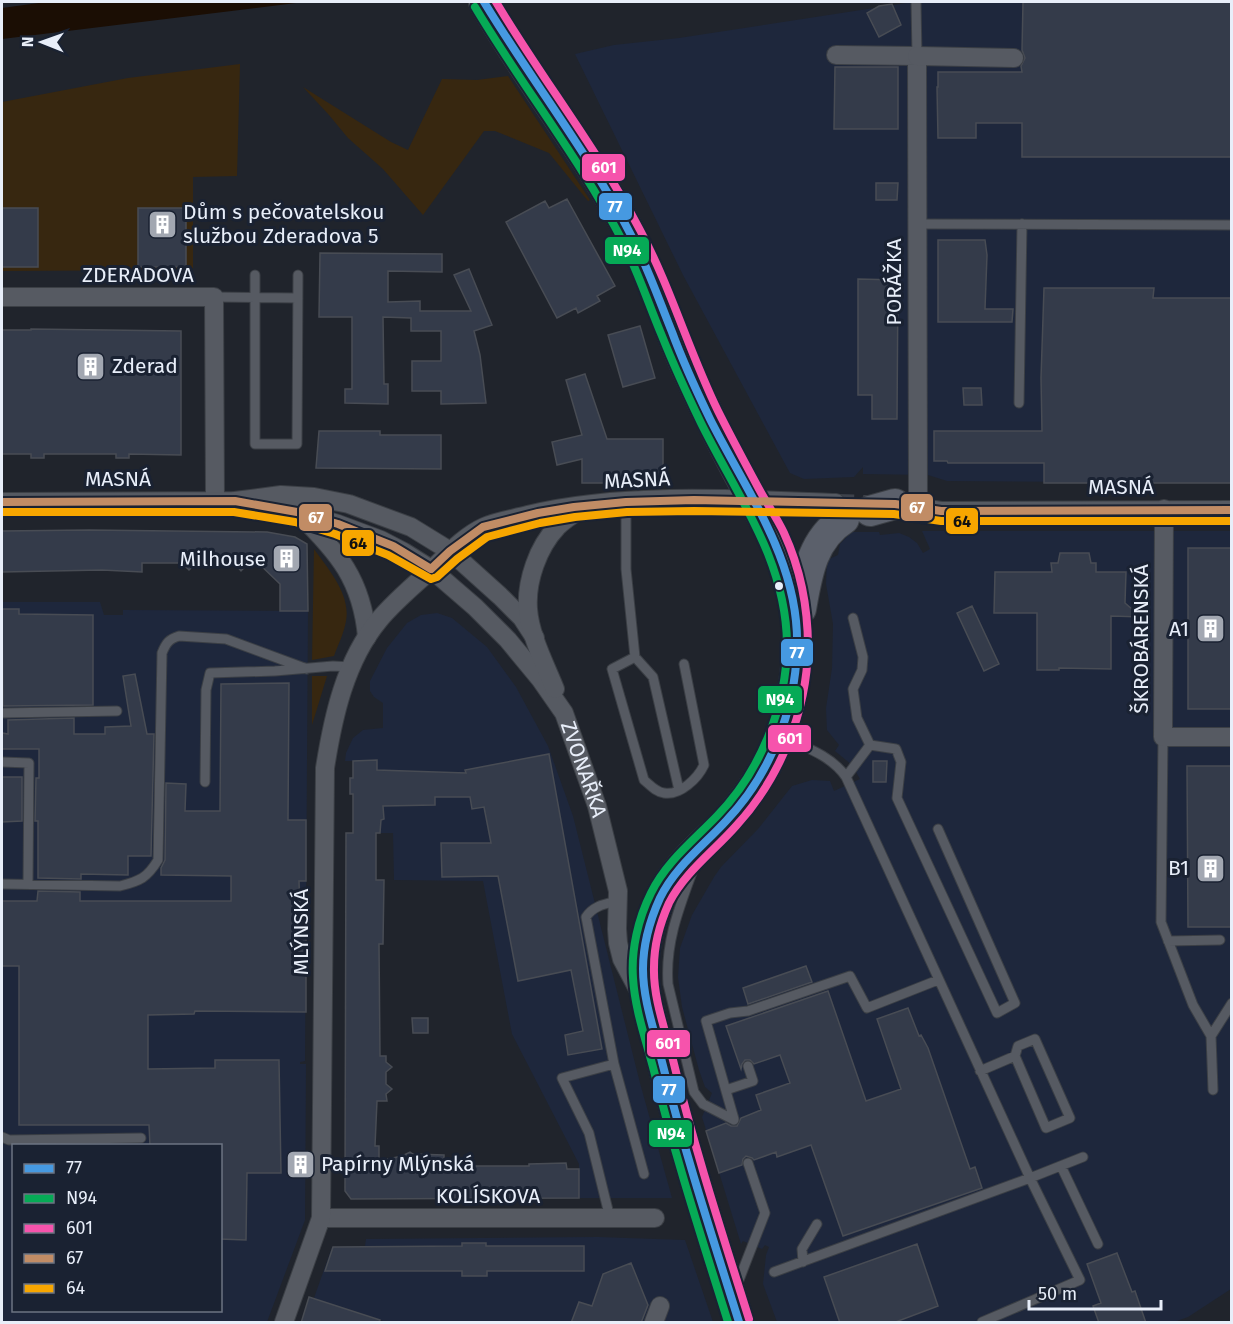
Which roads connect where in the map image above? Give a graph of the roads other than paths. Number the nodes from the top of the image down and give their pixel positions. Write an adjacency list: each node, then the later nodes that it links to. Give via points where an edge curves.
1 (484, 2): 18 (main road, ZVONAŘKA, via 515,56 604,187 631,236 702,401)
2 (916, 2): 4 (lane)
3 (836, 55): 4 (street)
4 (917, 56): 5 (street); 6 (street, PORÁŽKA)
5 (1014, 58)
6 (917, 224): 7 (lane); 22 (street, PORÁŽKA)
7 (1022, 224): 8 (lane); 15 (lane)
8 (1232, 225)
9 (255, 275): 13 (lane)
10 (298, 275): 14 (lane)
11 (2, 297): 12 (street, ZDERADOVA)
12 (214, 297): 13 (lane); 16 (street, ZDERADOVA)
13 (255, 298): 14 (lane); 14 (lane, via 255,444 297,444)
14 (298, 298)
15 (1019, 403)
16 (215, 501): 17 (street, MASNÁ); 19 (street, MASNÁ)
17 (235, 501): 25 (street, MASNÁ); 26 (street, MASNÁ, via 280,495 332,500 402,523)
18 (753, 501): 20 (street, MASNÁ); 22 (street, MASNÁ); 29 (main road, ZVONAŘKA, via 783,558)
19 (2, 502)
20 (626, 502): 21 (street, MASNÁ); 32 (lane, via 626,569)
21 (587, 505): 26 (street, MASNÁ, via 490,525); 31 (street, via 558,526 537,559 528,597)
22 (872, 508): 23 (street, MASNÁ); 29 (main road, via 826,534 808,570)
23 (1164, 509): 24 (street, MASNÁ); 40 (street, ŠKROBÁRENSKÁ)
24 (1232, 510)
25 (297, 512): 27 (street, MASNÁ, via 381,540); 30 (street, via 329,543 348,572 363,605)
26 (450, 551): 27 (street, MASNÁ); 31 (street, via 522,618)
27 (431, 569): 30 (street, MLÝNSKÁ, via 386,612); 38 (street, ZVONAŘKA, via 501,633 542,680)
28 (853, 618): 42 (lane, via 863,657 853,690 857,718)
29 (798, 627): 39 (main road, ZVONAŘKA, via 794,691)
30 (367, 637): 34 (street, MLÝNSKÁ)
31 (535, 638): 38 (street)
32 (635, 657): 46 (lane, via 653,677); 46 (lane, via 612,669 638,764 644,780 656,789 665,794)
33 (684, 664): 46 (lane, via 704,765)
34 (351, 667): 35 (lane); 73 (street, MLÝNSKÁ, via 336,712 325,768)
35 (307, 669): 45 (lane, via 210,673 206,690); 50 (lane, via 226,639 172,638 162,653 158,860 149,875 120,886)
36 (117, 711): 37 (lane)
37 (2, 713)
38 (564, 713): 51 (street, ZVONAŘKA, via 597,806)
39 (781, 736): 44 (lane, via 828,759); 48 (main road, ZVONAŘKA, via 743,800)
40 (1163, 737): 41 (street, ŠKROBÁRENSKÁ); 53 (lane, via 1161,922)
41 (1232, 737)
42 (870, 745): 44 (lane); 47 (lane, via 896,749 901,762 897,798 997,1013 1015,1003)
43 (2, 762): 50 (lane, via 29,763)
44 (846, 777): 54 (lane)
45 (205, 782)
46 (679, 790)
47 (938, 829)
48 (702, 846): 56 (main road, ZVONAŘKA, via 670,881 653,916 643,969); 64 (lane, via 672,931 668,984 694,1092 703,1104 734,1120)
49 (2, 884): 50 (lane)
50 (28, 884)
51 (618, 896): 56 (street, ZVONAŘKA, via 620,952); 61 (lane, via 586,917)
52 (1220, 940): 53 (lane)
53 (1168, 941): 59 (lane, via 1193,1005)
54 (938, 980): 57 (lane, via 867,1008 850,975 748,1011); 63 (lane)
55 (1232, 1003): 59 (lane)
56 (650, 1013): 80 (main road, ZVONAŘKA)
57 (730, 1013): 58 (lane); 64 (lane, via 706,1021)
58 (734, 1023)
59 (1211, 1036): 65 (lane)
60 (1015, 1056): 60 (lane, via 1046,1128 1070,1118 1035,1039 1018,1046); 63 (lane)
61 (614, 1064): 71 (lane); 74 (lane, via 562,1078 589,1133)
62 (748, 1066): 64 (lane, via 753,1081)
63 (980, 1071): 72 (lane)
64 (726, 1090)
65 (1213, 1090)
66 (2, 1137): 67 (lane)
67 (141, 1138)
68 (1083, 1157): 70 (lane)
69 (748, 1163): 80 (lane, via 765,1213)
70 (1061, 1166): 72 (lane); 77 (lane)
71 (644, 1174)
72 (1030, 1179): 78 (lane); 82 (lane, via 1080,1280)
73 (321, 1218): 74 (street, KOLÍSKOVA); 81 (street, MLÝNSKÁ)
74 (610, 1218): 75 (street, KOLÍSKOVA)
75 (655, 1218)
76 (817, 1224): 78 (lane, via 802,1249)
77 (1098, 1244)
78 (803, 1262): 79 (lane)
79 (774, 1272)
80 (735, 1311)
81 (284, 1323)
82 (982, 1323)

